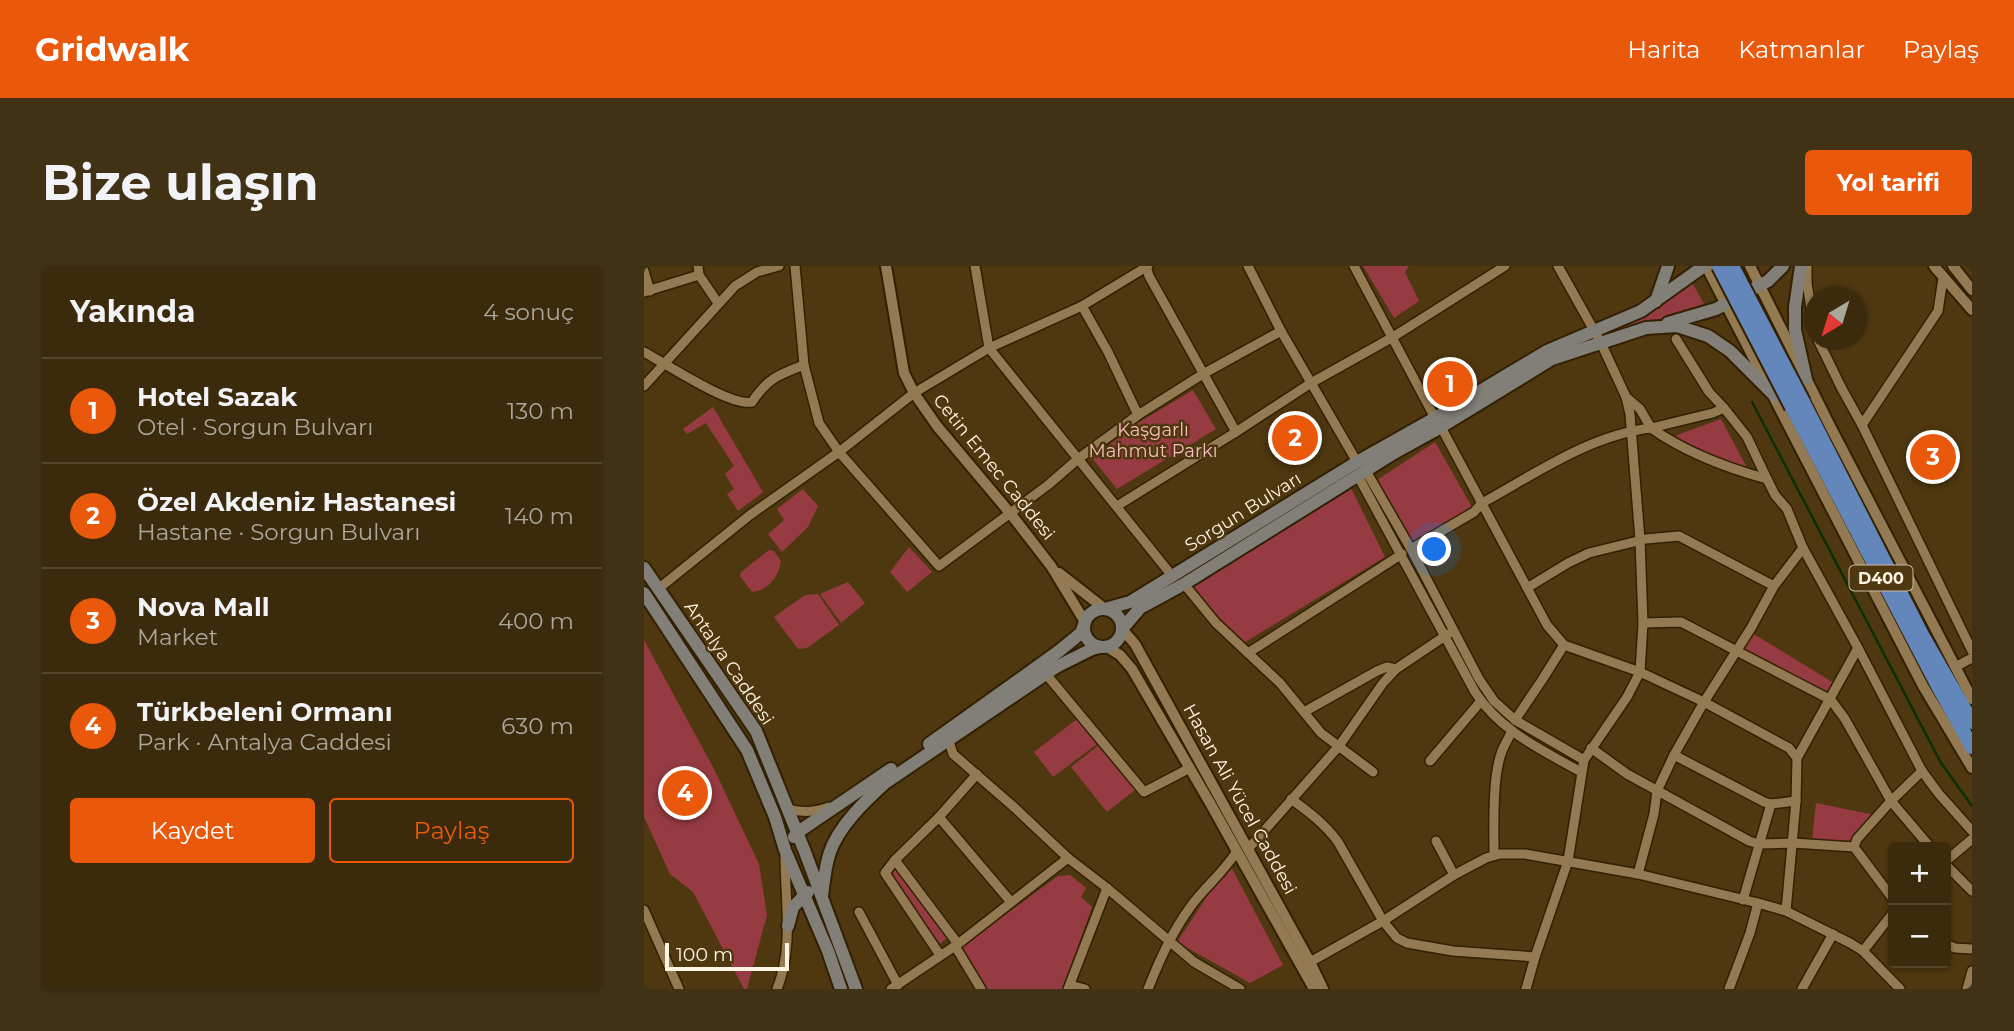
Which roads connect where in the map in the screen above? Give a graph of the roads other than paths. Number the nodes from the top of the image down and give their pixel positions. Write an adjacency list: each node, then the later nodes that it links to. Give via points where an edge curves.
1 (777, 266): 28 (street, via 757,272)
2 (795, 266): 41 (street)
3 (886, 266): 46 (street, Cetin Emec Caddesi, via 904,373)
4 (975, 266): 37 (street)
5 (1147, 266): 30 (street); 42 (street)
6 (1248, 266): 33 (street)
7 (1354, 266): 34 (street)
8 (1505, 266): 34 (street)
9 (1558, 266): 35 (street)
10 (1668, 266): 27 (main road)
11 (1705, 266): 27 (main road, Sorgun Bulvarı); 29 (street)
12 (1719, 266): 49 (highway, D400, bridge)
13 (1732, 266): 49 (highway, D400, bridge)
14 (1750, 266): 23 (street)
15 (1783, 266): 23 (main road, Sorgun Bulvarı)
16 (1801, 266): 43 (main road, via 1795,330)
17 (1807, 266): 24 (street)
18 (1934, 266): 22 (street)
19 (1953, 266): 25 (street)
20 (698, 270): 26 (street); 28 (street)
21 (644, 271): 26 (street)
22 (1943, 278): 31 (street); 53 (street, via 1938,311)
23 (1760, 286): 29 (main road, Sorgun Bulvarı); 43 (street)
24 (1808, 287)
25 (1972, 289)
26 (647, 291)
27 (1656, 301): 35 (main road, Sorgun Bulvarı)
28 (718, 303): 40 (street)
29 (1725, 304): 32 (main road, Sorgun Bulvarı); 47 (street)
30 (1082, 306): 37 (street); 51 (street)
31 (1972, 310)
32 (1661, 326): 35 (main road, Sorgun Bulvarı); 47 (main road, via 1708,336 1742,362)
33 (1280, 331): 42 (street); 44 (street)
34 (1393, 337): 44 (street); 52 (street)
35 (1597, 338): 48 (street); 52 (main road, Sorgun Bulvarı, via 1547,351)
36 (1676, 339): 50 (street)
37 (989, 348): 46 (street); 58 (street)
38 (1823, 350): 53 (street)
39 (644, 352): 40 (street)
40 (664, 365): 41 (street, via 744,404 752,402 762,386); 45 (street)
41 (804, 365): 57 (street, via 819,423)
42 (1203, 374): 51 (street); 56 (street)
43 (1807, 379): 90 (street)
44 (1311, 383): 56 (street); 59 (street)
45 (645, 384)
46 (914, 393): 57 (street); 63 (street, Cetin Emec Caddesi)
47 (1774, 396): 111 (street, via 1923,686)
48 (1626, 397): 54 (street); 55 (street)
49 (1798, 405): 100 (highway, D400); 104 (highway, D400)
50 (1724, 408): 54 (street); 60 (street, via 1747,437)
51 (1138, 415): 58 (street)
52 (1438, 423): 59 (main road, Sorgun Bulvarı); 61 (street)
53 (1862, 425): 76 (street)
54 (1651, 428): 55 (street); 60 (street, via 1711,460)
55 (1632, 430): 61 (street, via 1591,444); 64 (street)
56 (1236, 432): 62 (street)
57 (839, 452): 63 (street, via 939,566); 73 (street)
58 (1078, 459): 62 (street); 63 (street)
59 (1361, 470): 66 (street); 67 (street); 70 (main road, Sorgun Bulvarı)
60 (1767, 480): 65 (street, via 1787,509)
61 (1482, 503): 66 (street); 72 (street)
62 (1117, 506): 70 (street)
63 (1010, 513): 68 (street, Cetin Emec Caddesi)
64 (1640, 540): 71 (street, via 1679,536); 72 (street, via 1589,553); 78 (street)
65 (1803, 548): 71 (street); 85 (street)
66 (1411, 549): 80 (street)
67 (1402, 554): 82 (street); 88 (street)
68 (1051, 566): 75 (street); 77 (street)
69 (644, 568): 73 (main road, Antalya Caddesi)
70 (1178, 580): 75 (main road, Sorgun Bulvarı); 79 (main road, Sorgun Bulvarı); 88 (street)
71 (1774, 586): 86 (street)
72 (1527, 588): 83 (street)
73 (658, 589): 122 (main road, Antalya Caddesi, via 756,731)
74 (644, 593): 132 (main road, Antalya Caddesi, via 747,750)
75 (1105, 609): 77 (main road, via 1093,612); 79 (main road, via 1119,618)
76 (1956, 620): 81 (street); 87 (street)
77 (1084, 622): 84 (main road, via 1085,635); 120 (main road, via 1081,633 1059,651)
78 (1643, 622): 86 (street, via 1681,622); 92 (street)
79 (1122, 628): 84 (main road, via 1118,640); 133 (street, Hasan Ali Yücel Caddesi, via 1135,644)
80 (1455, 629): 82 (street); 99 (street, via 1479,679)
81 (1972, 630)
82 (1445, 636): 91 (street); 96 (street)
83 (1564, 645): 92 (street); 99 (street)
84 (1103, 647): 93 (main road); 110 (street, Hasan Ali Yücel Caddesi, via 1120,655 1132,670)
85 (1858, 648): 95 (street); 112 (street)
86 (1737, 650): 95 (street); 97 (street)
87 (1972, 651)
88 (1248, 653): 98 (street)
89 (1972, 658): 90 (street)
90 (1955, 667): 94 (street)
91 (1396, 669): 98 (street, via 1377,671); 103 (street)
92 (1640, 672): 97 (street); 105 (street)
93 (1046, 674): 102 (main road); 110 (street, via 1144,792)
94 (1972, 699)
95 (1831, 700): 107 (street); 119 (street)
96 (1481, 701): 101 (street); 108 (street)
97 (1704, 702): 106 (street); 107 (street, via 1788,748)
98 (1304, 712): 103 (street)
99 (1515, 720): 109 (street)
100 (1972, 722)
101 (1512, 731): 114 (street); 134 (street, via 1498,766)
102 (949, 741): 115 (street, via 953,754); 139 (main road, via 869,798 839,833)
103 (1339, 746): 113 (street); 117 (street)
104 (1972, 747)
105 (1591, 748): 109 (street); 116 (street)
106 (1674, 755): 116 (street); 121 (street)
107 (1797, 758): 118 (street)
108 (1430, 761)
109 (1584, 761): 114 (street)
110 (1190, 768): 133 (street, Hasan Ali Yücel Caddesi)
111 (1972, 768)
112 (1922, 771): 119 (street); 124 (street)
113 (1373, 772)
114 (1581, 772): 138 (street)
115 (977, 774): 123 (street); 135 (street)
116 (1657, 791): 130 (street); 141 (street)
117 (1291, 799): 133 (street); 156 (street, via 1330,831)
118 (1796, 801): 121 (street); 129 (street)
119 (1891, 801): 128 (street); 131 (street)
120 (841, 803): 122 (street, via 815,812); 125 (main road)
121 (1771, 804): 130 (street)
122 (788, 809): 125 (main road, Antalya Caddesi)
123 (939, 817): 137 (street); 150 (street)
124 (1972, 831)
125 (797, 832): 132 (main road); 143 (main road, Antalya Caddesi)
126 (1972, 839): 136 (street)
127 (1436, 841): 142 (street)
128 (1926, 842)
129 (1793, 843): 130 (street); 131 (street); 153 (street)
130 (1759, 844): 149 (street)
131 (1854, 847): 146 (street)
132 (785, 850): 147 (main road, Antalya Caddesi); 157 (street)
133 (1242, 850): 159 (street, via 1192,905); 166 (street, Hasan Ali Yücel Caddesi); 179 (street, Hasan Ali Yücel Caddesi)
134 (1494, 855): 138 (street, via 1525,854); 142 (street)
135 (1068, 858): 144 (street); 150 (street)
136 (1951, 858)
137 (894, 860): 160 (street); 164 (street, via 887,868 887,878)
138 (1567, 861): 141 (street); 165 (street)
139 (827, 864): 143 (main road); 148 (main road)
140 (1951, 868): 145 (street)
141 (1639, 874): 149 (street)
142 (1454, 875): 156 (street)
143 (816, 881): 147 (main road); 148 (main road, Antalya Caddesi)
144 (1107, 888): 159 (street); 169 (street)
145 (1972, 891)
146 (1888, 892)
147 (805, 896): 157 (main road, via 793,907); 173 (main road, Antalya Caddesi)
148 (822, 900): 174 (main road, Antalya Caddesi)
149 (1743, 900): 151 (street)
150 (1011, 902): 160 (street)
151 (1758, 903): 153 (street); 182 (street)
152 (644, 910): 171 (street)
153 (1786, 911): 158 (street)
154 (859, 912): 168 (street)
155 (1888, 919): 163 (street)
156 (1383, 921): 165 (street, via 1407,943); 166 (street)
157 (788, 926): 172 (street)
158 (1833, 934): 163 (street); 183 (street)
159 (1168, 941): 177 (street); 178 (street)
160 (957, 945): 164 (street); 175 (street)
161 (1951, 946): 162 (street)
162 (1972, 949)
163 (1863, 951): 170 (street)
164 (940, 955): 168 (street)
165 (1535, 957): 181 (street)
166 (1310, 962): 180 (street, Hasan Ali Yücel Caddesi)
167 (1972, 971): 184 (street)
168 (901, 986)
169 (1069, 987): 176 (street)
170 (1894, 987)
171 (679, 989)
172 (777, 989)
173 (841, 989)
174 (856, 989)
175 (981, 989)
176 (1085, 989)
177 (1148, 989)
178 (1240, 989)
179 (1314, 989)
180 (1323, 989)
181 (1526, 989)
182 (1729, 989)
183 (1802, 989)
184 (1966, 989)

